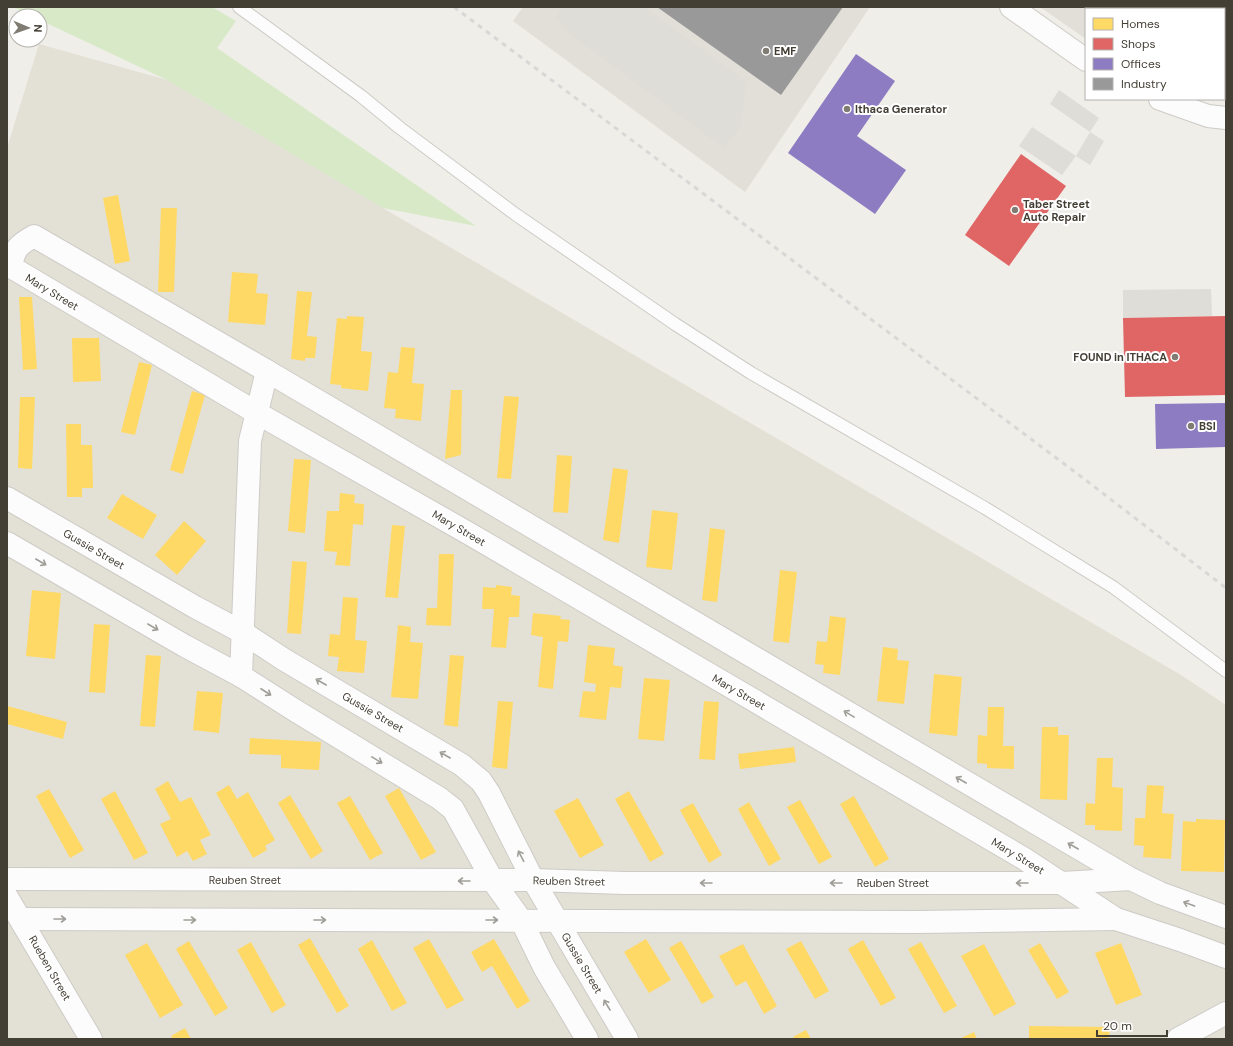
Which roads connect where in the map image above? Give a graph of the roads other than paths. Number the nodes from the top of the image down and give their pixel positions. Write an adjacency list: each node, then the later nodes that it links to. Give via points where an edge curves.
1 (239, 7): 11 (lane, via 515,214 675,324 751,372 985,508 1113,587)
2 (1011, 7): 3 (street)
3 (1085, 59)
4 (1163, 100): 5 (street, via 1208,116)
5 (1226, 118)
6 (267, 371): 7 (street); 7 (street, Mary Street, via 34,236 22,243 13,255 11,267); 13 (street, Mary Street, one-way to 6)
7 (257, 413): 10 (street, via 250,441); 17 (street, Mary Street, via 516,561)
8 (7, 498): 10 (street, Gussie Street)
9 (7, 543): 12 (street, one-way to 12)
10 (242, 632): 12 (street); 15 (street, Gussie Street, one-way to 10, via 489,793 462,765)
11 (1226, 671)
12 (241, 676): 16 (street, one-way to 16, via 439,798 452,809)
13 (1130, 879): 17 (street, Reuben Street); 19 (street, Mary Street, one-way to 13)
14 (7, 880): 16 (street, Reuben Street, one-way to 14)
15 (533, 880): 16 (street, Reuben Street); 17 (street, Reuben Street, one-way to 15, via 624,883); 23 (street, Gussie Street)
16 (493, 881): 22 (street)
17 (1062, 883): 21 (street, Mary Street)
18 (7, 898): 20 (street, Rueben Street)
19 (1226, 917)
20 (21, 919): 22 (street, one-way to 22); 26 (street, Rueben Street)
21 (1116, 919): 23 (street, via 919,922); 24 (street, Mary Street)
22 (521, 920): 23 (street); 27 (street, via 544,967)
23 (557, 921): 28 (street, Gussie Street, one-way to 23)
24 (1226, 957)
25 (1226, 1013): 29 (street)
26 (91, 1039)
27 (587, 1039)
28 (626, 1039)
29 (1178, 1039)

